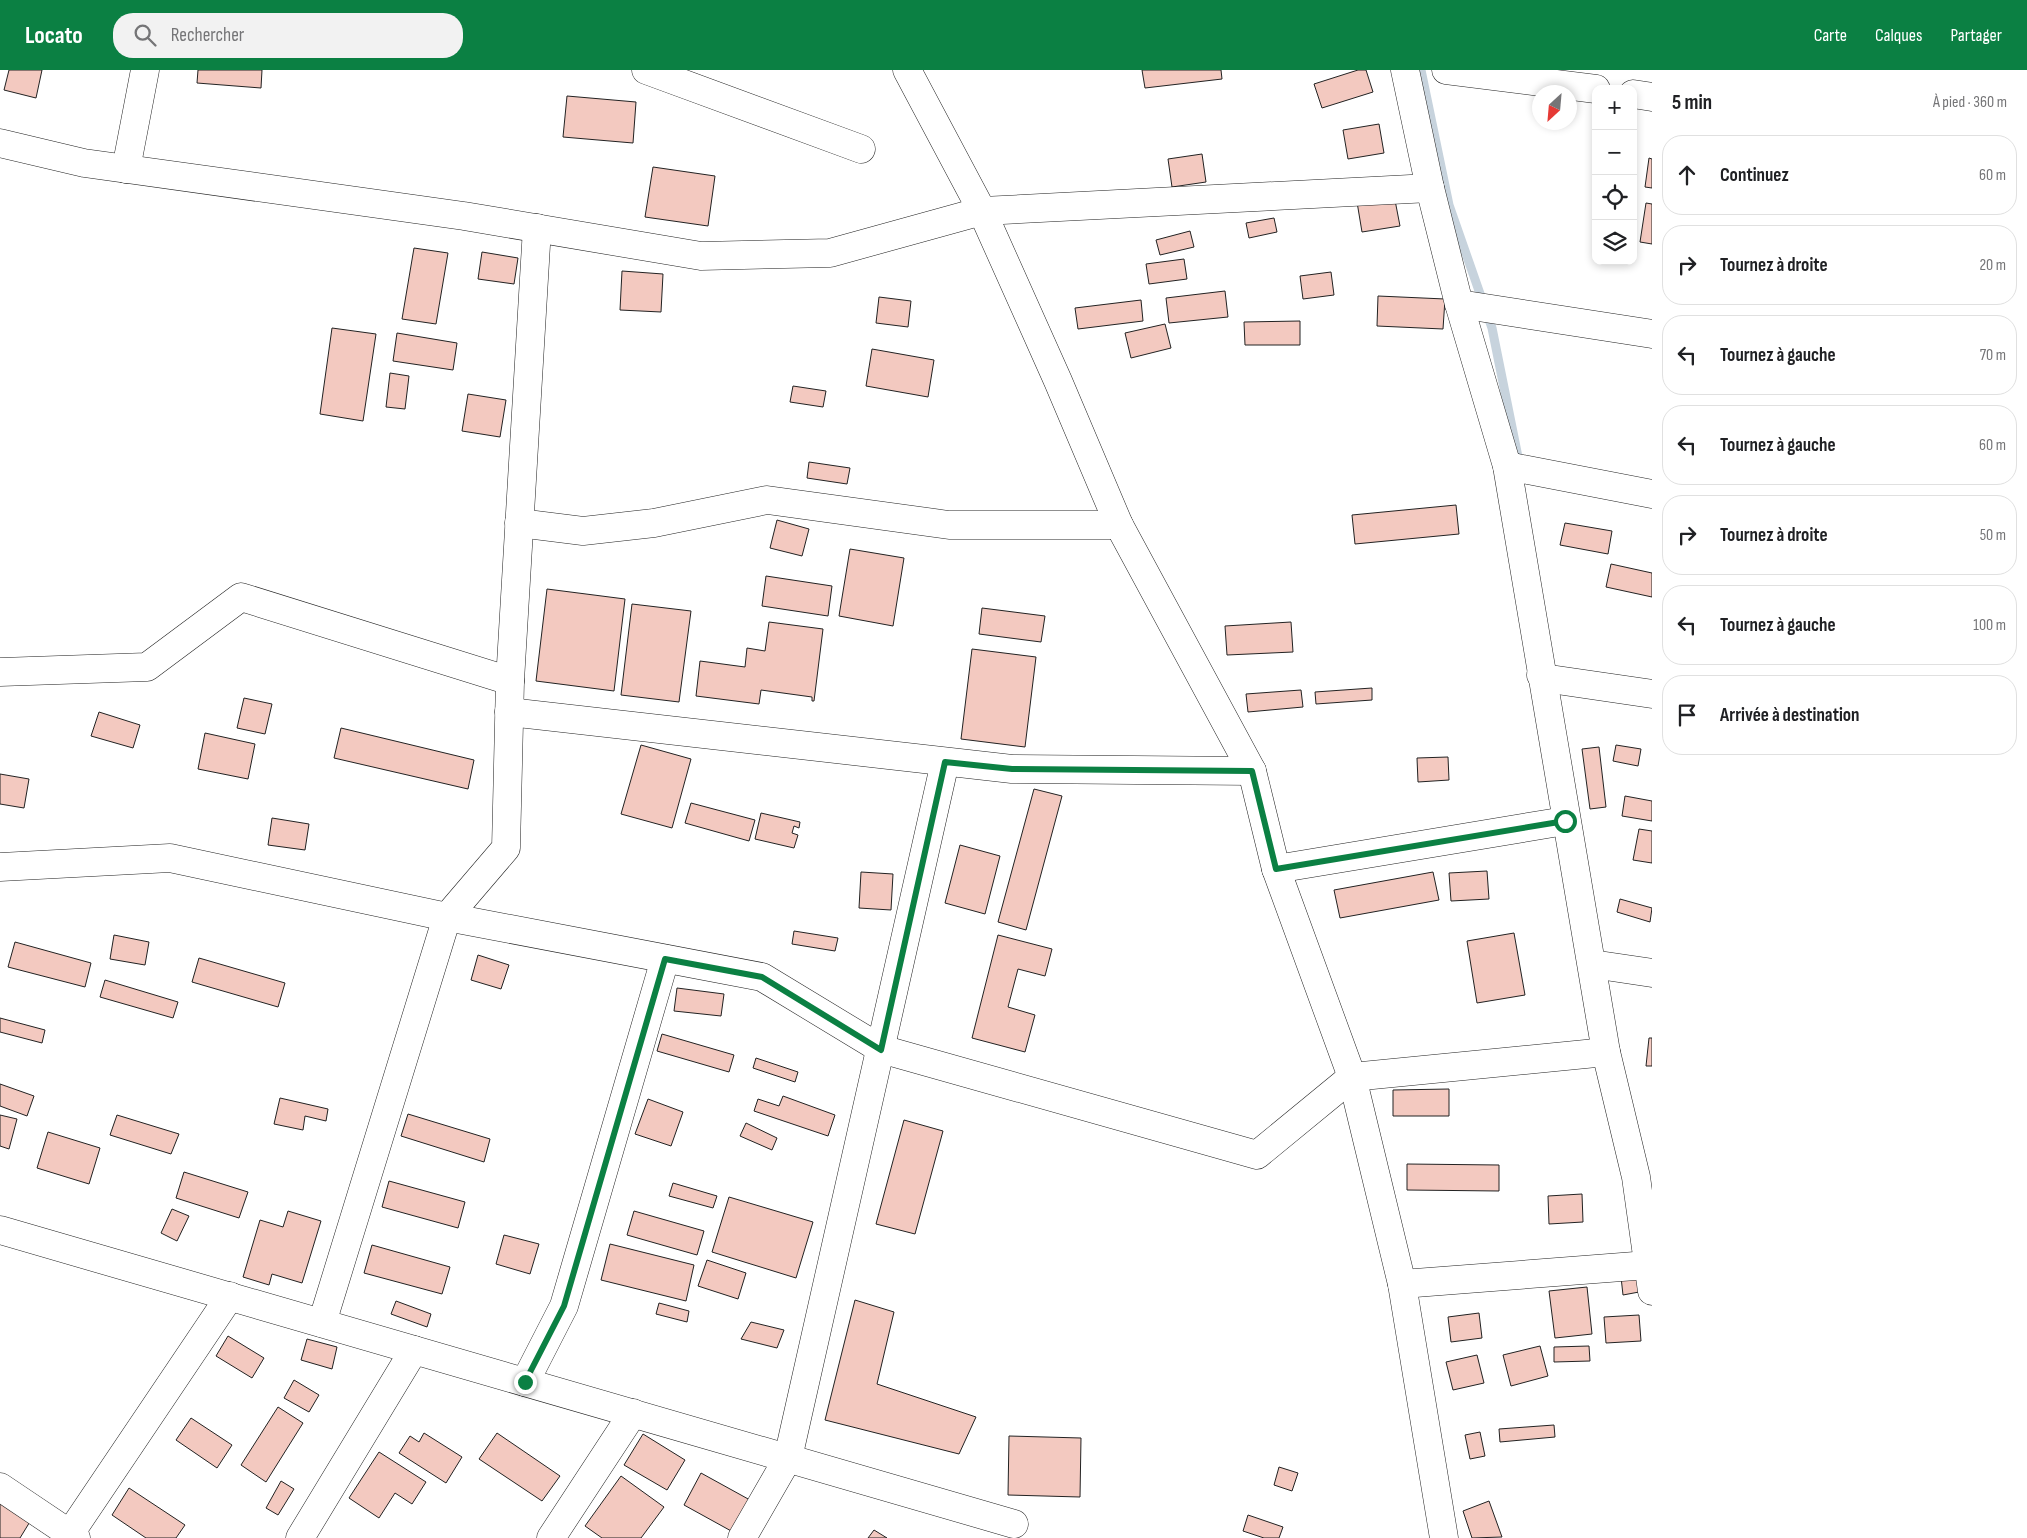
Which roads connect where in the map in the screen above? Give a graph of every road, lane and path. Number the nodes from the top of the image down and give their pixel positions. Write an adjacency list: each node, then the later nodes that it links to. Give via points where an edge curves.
1 (145, 70): 11 (street)
2 (646, 70): 10 (street)
3 (907, 70): 13 (street)
4 (1406, 70): 12 (street)
5 (1446, 70): 6 (street)
6 (1592, 88)
7 (1637, 95): 8 (street)
8 (1652, 97)
9 (0, 143): 11 (street, via 84,163)
10 (861, 149)
11 (126, 169): 14 (street)
12 (1430, 188): 13 (street); 15 (street)
13 (982, 211): 14 (street, via 830,253 701,256); 20 (street)
14 (537, 228): 19 (street)
15 (1459, 304): 16 (street); 17 (street)
16 (1652, 334)
17 (1507, 466): 18 (street); 22 (street)
18 (1652, 494)
19 (519, 523): 20 (street, via 583,531 654,523 768,500 949,525); 23 (street)
20 (1119, 525): 27 (street)
21 (0, 672): 23 (street, via 147,666 242,597)
22 (1541, 675): 24 (street); 28 (street)
23 (510, 681): 25 (street)
24 (1652, 694)
25 (509, 712): 26 (street); 31 (street, via 506,848)
26 (945, 762): 27 (street, via 1012,769); 35 (street)
27 (1252, 771): 30 (street)
28 (1565, 821): 30 (street); 33 (street)
29 (0, 867): 31 (street, via 170,858)
30 (1276, 869): 37 (street)
31 (447, 917): 32 (street); 44 (street)
32 (665, 959): 35 (street, via 762,977); 46 (street, via 564,1306)
33 (1592, 964): 34 (street); 36 (street)
34 (1652, 973)
35 (881, 1050): 37 (street, via 1257,1155); 48 (street)
36 (1606, 1052): 37 (street); 38 (street)
37 (1352, 1077): 41 (street)
38 (1644, 1180): 40 (street)
39 (0, 1230): 43 (street)
40 (1648, 1264): 41 (street); 42 (street)
41 (1402, 1284): 55 (street)
42 (1652, 1291)
43 (230, 1296): 44 (street); 51 (street)
44 (322, 1323): 45 (street)
45 (414, 1350): 46 (street); 52 (street)
46 (525, 1382): 47 (street)
47 (633, 1413): 48 (street); 53 (street)
48 (788, 1458): 50 (street); 54 (street)
49 (0, 1487): 51 (street)
50 (1014, 1524)
51 (71, 1537)
52 (300, 1538)
53 (551, 1538)
54 (742, 1538)
55 (1444, 1538)

